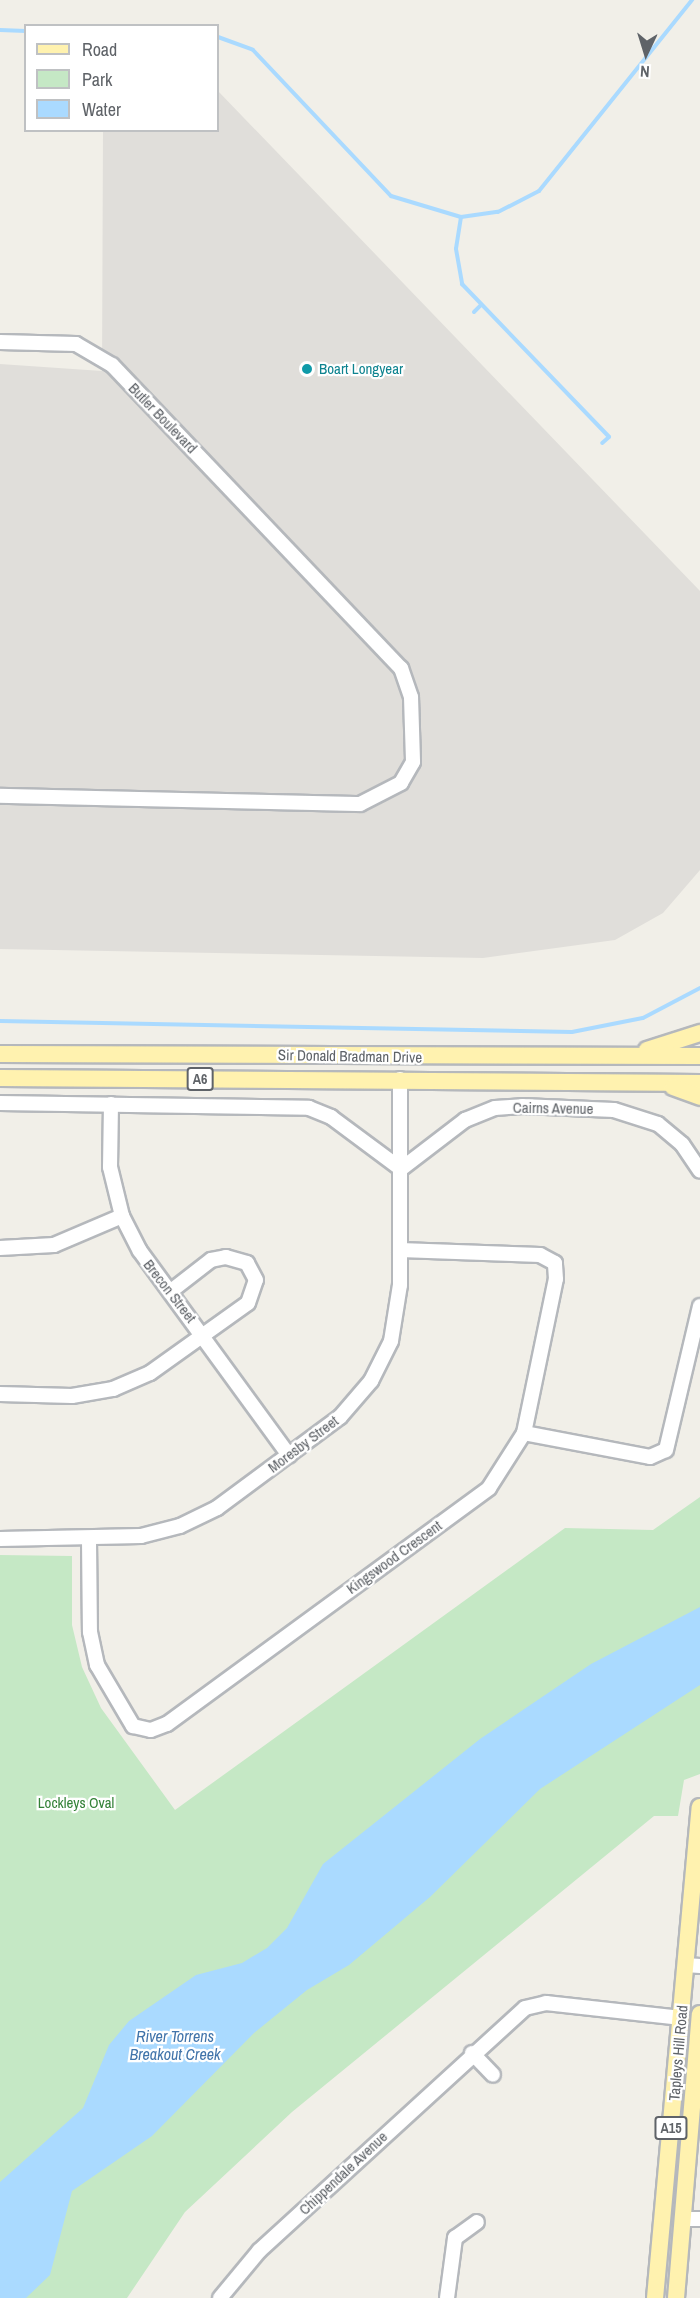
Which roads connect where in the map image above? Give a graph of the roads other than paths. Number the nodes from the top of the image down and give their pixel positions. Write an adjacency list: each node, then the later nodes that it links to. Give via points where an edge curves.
1 (0, 342): 2 (street, Butler Boulevard, via 76,344 94,351 402,668 411,697 413,762 401,783 360,804)
2 (0, 796)
3 (700, 1033): 6 (main road)
4 (0, 1054): 5 (main road, Sir Donald Bradman Drive / A6)
5 (377, 1056): 8 (main road, Sir Donald Bradman Drive / A6); 10 (main road)
6 (623, 1056): 7 (main road, Sir Donald Bradman Drive / A6); 8 (main road, Sir Donald Bradman Drive / A6)
7 (700, 1056)
8 (440, 1057): 10 (main road)
9 (0, 1078): 10 (main road, Sir Donald Bradman Drive / A6)
10 (400, 1079): 11 (main road, Sir Donald Bradman Drive / A6); 16 (street, Moresby Street)
11 (658, 1082): 12 (main road, Sir Donald Bradman Drive / A6); 13 (main road)
12 (700, 1083)
13 (700, 1097)
14 (0, 1103): 15 (street)
15 (111, 1104): 16 (street, via 309,1108 331,1117); 18 (street, Brecon Street, via 111,1167)
16 (401, 1168): 17 (street, Cairns Avenue, via 465,1120 495,1108 522,1106 614,1110 658,1124 682,1144); 20 (street, Moresby Street)
17 (700, 1171)
18 (122, 1216): 19 (street, via 54,1245); 21 (street, Brecon Street)
19 (0, 1248)
20 (400, 1250): 25 (street, Kingswood Crescent, via 540,1255 555,1263 556,1279); 26 (street, Moresby Street, via 391,1341 371,1381 340,1417)
21 (171, 1291): 23 (street, Brecon Street); 23 (street, via 211,1260 238,1258 251,1267 256,1280 253,1297)
22 (700, 1306): 25 (street, via 666,1450 650,1457)
23 (205, 1335): 24 (street, via 150,1373 113,1389 72,1396); 26 (street, Brecon Street)
24 (0, 1394)
25 (524, 1433): 28 (street, Kingswood Crescent, via 489,1488 167,1724 151,1730 133,1726 97,1665 90,1632)
26 (289, 1455): 28 (street, Moresby Street, via 217,1508 180,1526 141,1536)
27 (0, 1539): 28 (street, Moresby Street)
28 (89, 1540)
29 (700, 1807): 30 (main road, Tapleys Hill Road / A15)
30 (696, 1895): 31 (main road, Tapleys Hill Road / A15)
31 (693, 1965): 33 (main road, Tapleys Hill Road / A15)
32 (700, 2014): 34 (main road, Tapleys Hill Road / A15)
33 (681, 2018): 34 (main road); 35 (street, Chippendale Avenue, via 535,2004); 37 (main road, Tapleys Hill Road / A15)
34 (699, 2019): 38 (main road, Tapleys Hill Road / A15)
35 (472, 2053): 36 (street); 41 (street, Chippendale Avenue, via 259,2250)
36 (494, 2075)
37 (663, 2219): 38 (main road); 43 (main road, Tapleys Hill Road / A15)
38 (683, 2219): 39 (street); 44 (main road, Tapleys Hill Road / A15)
39 (700, 2219)
40 (477, 2222): 42 (street, via 455,2238)
41 (220, 2298)
42 (447, 2298)
43 (656, 2298)
44 (676, 2298)

